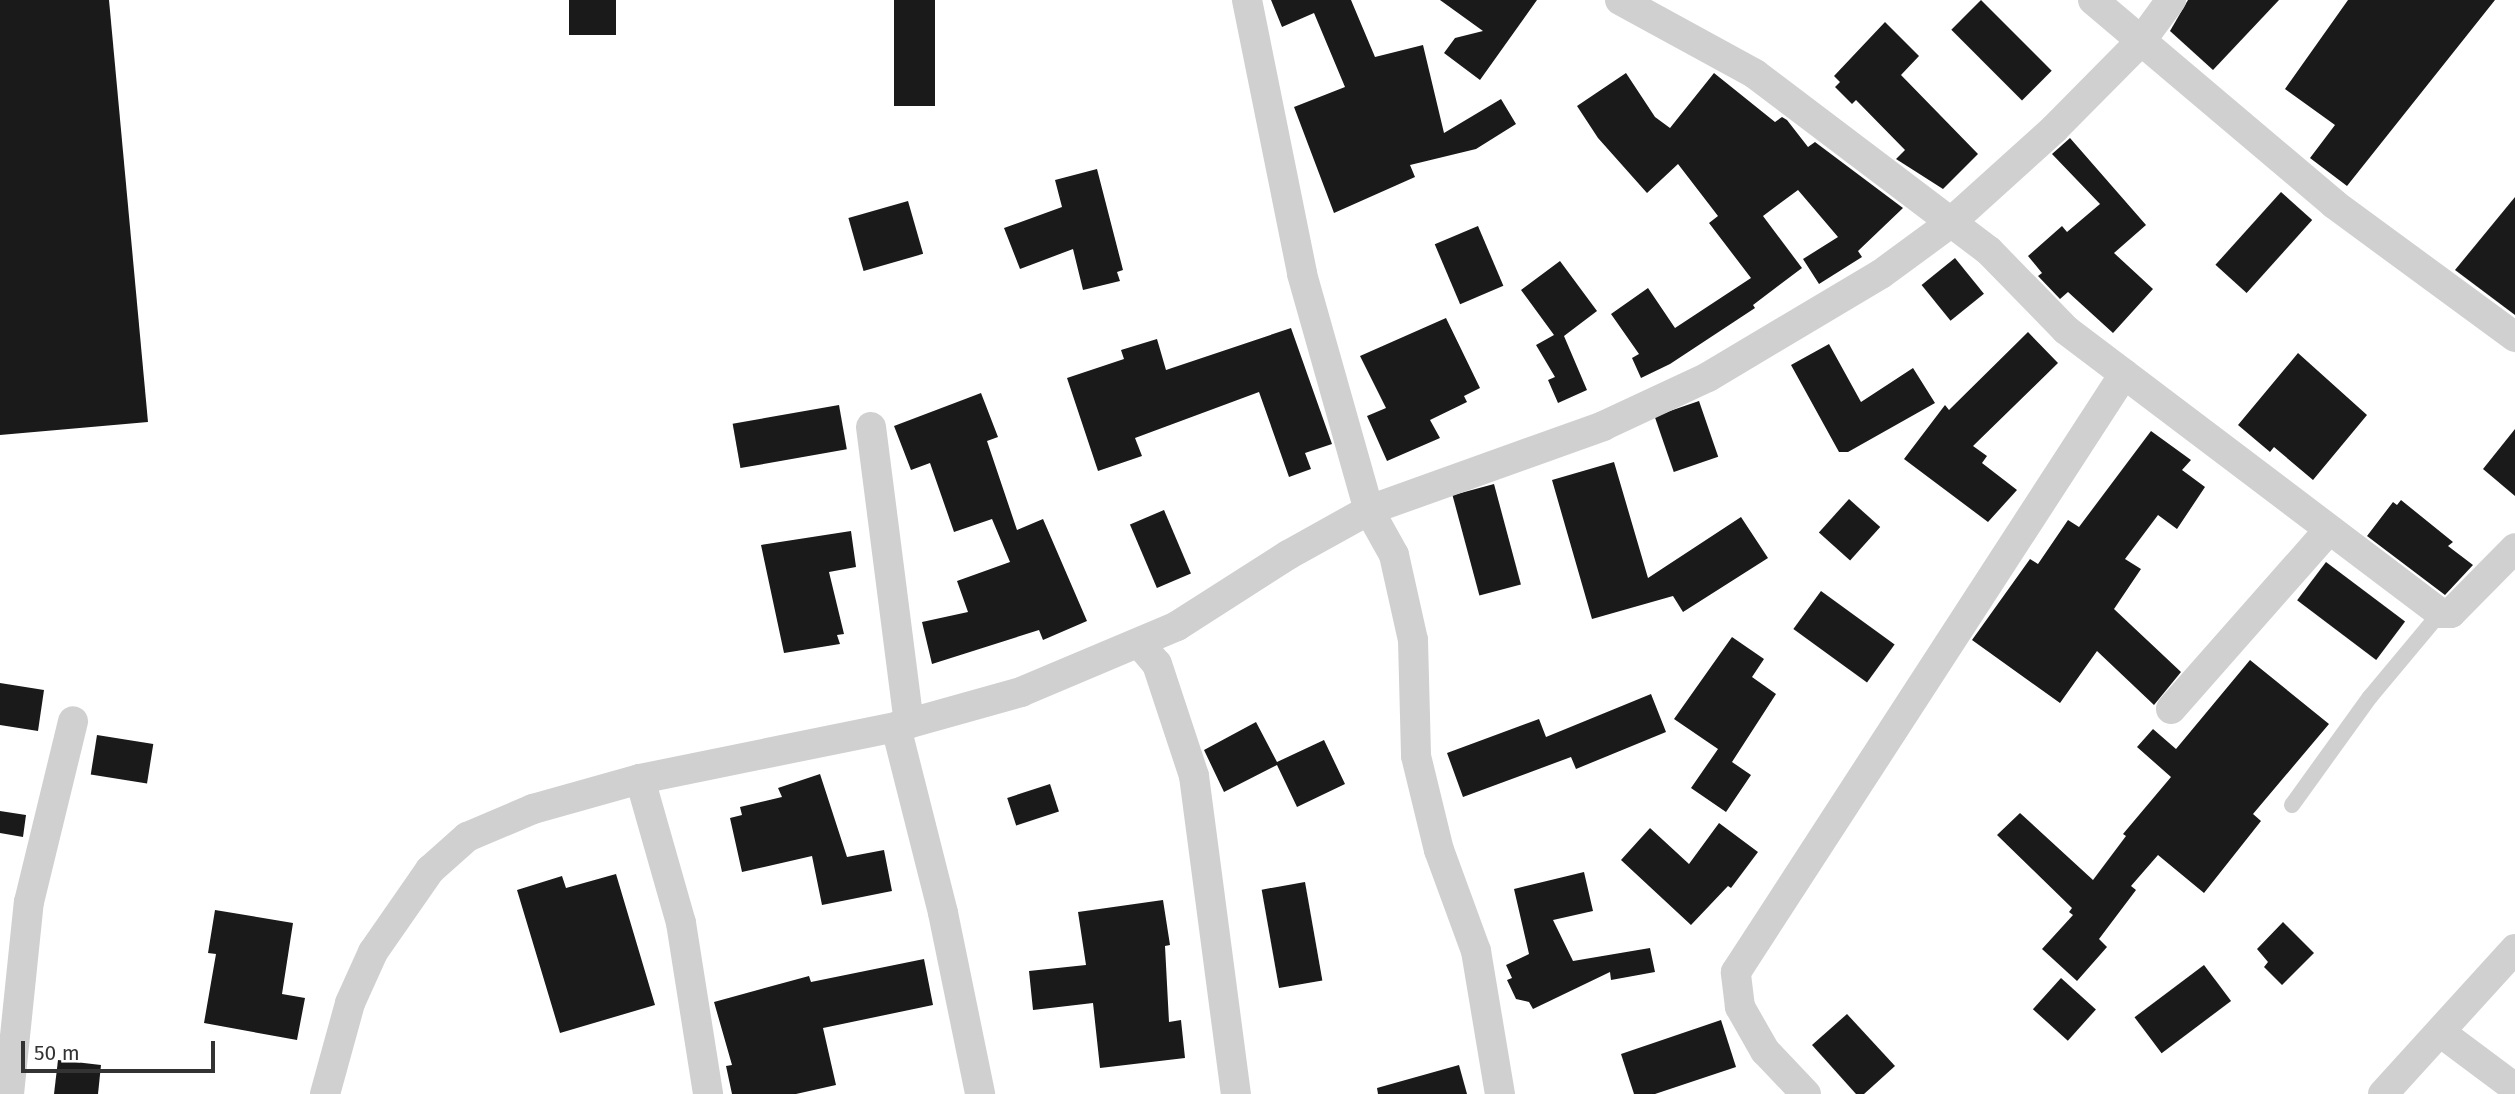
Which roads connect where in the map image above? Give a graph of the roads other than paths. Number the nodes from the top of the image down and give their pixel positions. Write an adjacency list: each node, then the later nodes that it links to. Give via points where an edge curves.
1 (1247, 0): 10 (street, via 1301,274)
2 (1620, 0): 6 (street, via 1755,74)
3 (2094, 0): 5 (street)
4 (2171, 0): 5 (street)
5 (2141, 41): 6 (street, via 2004,178); 7 (street, via 2334,204)
6 (1949, 224): 8 (street, via 1989,251 2066,330); 10 (street, via 1881,274 1709,377 1604,426)
7 (2515, 337)
8 (2124, 374): 11 (street); 29 (street, via 1758,933 1737,972 1740,1007 1765,1051)
9 (871, 427): 17 (street)
10 (1369, 510): 14 (street); 28 (street, via 1394,555 1412,640 1416,756 1439,850 1476,951)
11 (2329, 530): 13 (street); 15 (street)
12 (2515, 548): 13 (street, via 2451,613)
13 (2440, 613): 19 (lane, via 2370,696)
14 (1139, 644): 17 (street, via 1021,692); 27 (street, via 1157,664 1194,776)
15 (2171, 709)
16 (73, 721): 23 (street, via 29,902)
17 (902, 726): 18 (street); 26 (street)
18 (640, 779): 24 (street, via 498,821 467,838 430,870 373,952 349,1003); 25 (street, via 681,923)
19 (2292, 805)
20 (2515, 949): 21 (street)
21 (2440, 1032): 22 (street); 30 (street)
22 (2515, 1088)
23 (9, 1094)
24 (325, 1094)
25 (708, 1094)
26 (980, 1094)
27 (1236, 1094)
28 (1500, 1094)
29 (1806, 1094)
30 (2383, 1094)

